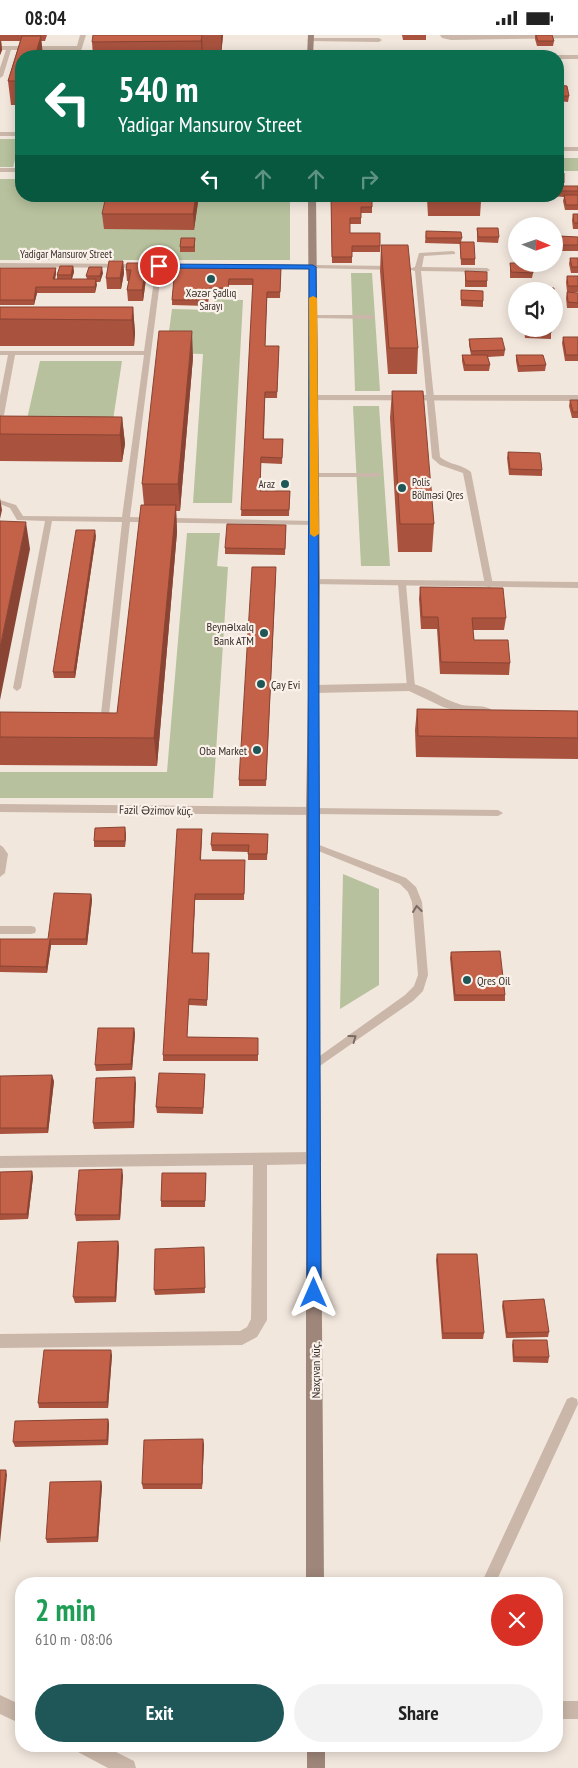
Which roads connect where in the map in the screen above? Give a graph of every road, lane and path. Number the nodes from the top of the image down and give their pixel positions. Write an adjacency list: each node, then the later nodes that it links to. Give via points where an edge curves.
1 (83, 35): 9 (lane)
2 (443, 35): 3 (street, via 451,38)
3 (578, 36)
4 (310, 37): 5 (lane); 10 (street)
5 (379, 40)
6 (0, 48): 7 (lane)
7 (10, 48): 8 (lane); 13 (lane)
8 (37, 50)
9 (79, 50)
10 (310, 50)
11 (564, 57): 12 (street)
12 (578, 57)
13 (0, 76)
14 (0, 134): 15 (street)
15 (15, 134)
16 (564, 149): 17 (street)
17 (578, 149)
18 (0, 170): 19 (street)
19 (15, 170)
20 (312, 202): 24 (street, Naxçıvan küç.)
21 (453, 253): 25 (lane, via 420,254)
22 (0, 265): 23 (street, Yadigar Mansurov Street)
23 (159, 266): 24 (street, Yadigar Mansurov Street); 31 (lane)
24 (313, 267): 25 (lane); 27 (street, Naxçıvan küç.)
25 (418, 269): 26 (lane); 32 (lane)
26 (487, 270)
27 (313, 317): 28 (lane); 34 (street, Naxçıvan küç.)
28 (372, 317)
29 (0, 353): 30 (lane)
30 (12, 353): 31 (lane); 35 (lane)
31 (146, 353): 37 (lane)
32 (430, 398): 33 (street); 34 (street); 46 (lane, via 436,458 441,464 461,467 467,472)
33 (578, 398)
34 (314, 399): 38 (street, Naxçıvan küç.)
35 (0, 415)
36 (127, 434): 37 (lane)
37 (136, 434): 42 (lane)
38 (314, 475): 39 (lane); 43 (street, Naxçıvan küç.)
39 (378, 475)
40 (0, 502): 41 (lane, via 16,508 19,522)
41 (49, 518): 42 (lane); 49 (lane)
42 (126, 519): 43 (lane); 52 (lane, via 105,715 99,724)
43 (314, 523): 44 (street, Naxçıvan küç.)
44 (315, 583): 45 (street); 50 (street, Naxçıvan küç.)
45 (402, 584): 46 (street); 48 (lane)
46 (489, 585): 47 (street)
47 (578, 585)
48 (411, 687): 50 (street); 51 (street, via 447,704)
49 (18, 688)
50 (314, 689): 54 (street, Naxçıvan küç.)
51 (501, 712)
52 (87, 727)
53 (0, 808): 54 (street, Fazil Əzimov küç.)
54 (312, 811): 55 (lane); 56 (street, Naxçıvan küç.)
55 (498, 813)
56 (314, 846): 61 (street, Naxçıvan küç.); 61 (lane, one-way to 56, via 408,998 419,988 423,975 417,902 412,890 403,881)
57 (0, 849): 58 (lane, via 3,854)
58 (0, 873)
59 (0, 930): 60 (lane)
60 (31, 930)
61 (314, 1066): 62 (street, Naxçıvan küç.)
62 (314, 1158): 63 (street); 67 (street, Naxçıvan küç.)
63 (260, 1159): 64 (street); 65 (street, via 259,1320 252,1332 242,1338)
64 (0, 1162)
65 (0, 1341)
66 (572, 1403): 68 (lane)
67 (315, 1577)
68 (491, 1577)
69 (0, 1704): 72 (street)
70 (563, 1710): 71 (street)
71 (578, 1710)
72 (15, 1712)
73 (96, 1752): 75 (street)
74 (316, 1752): 76 (street)
75 (127, 1768)
76 (316, 1768)

